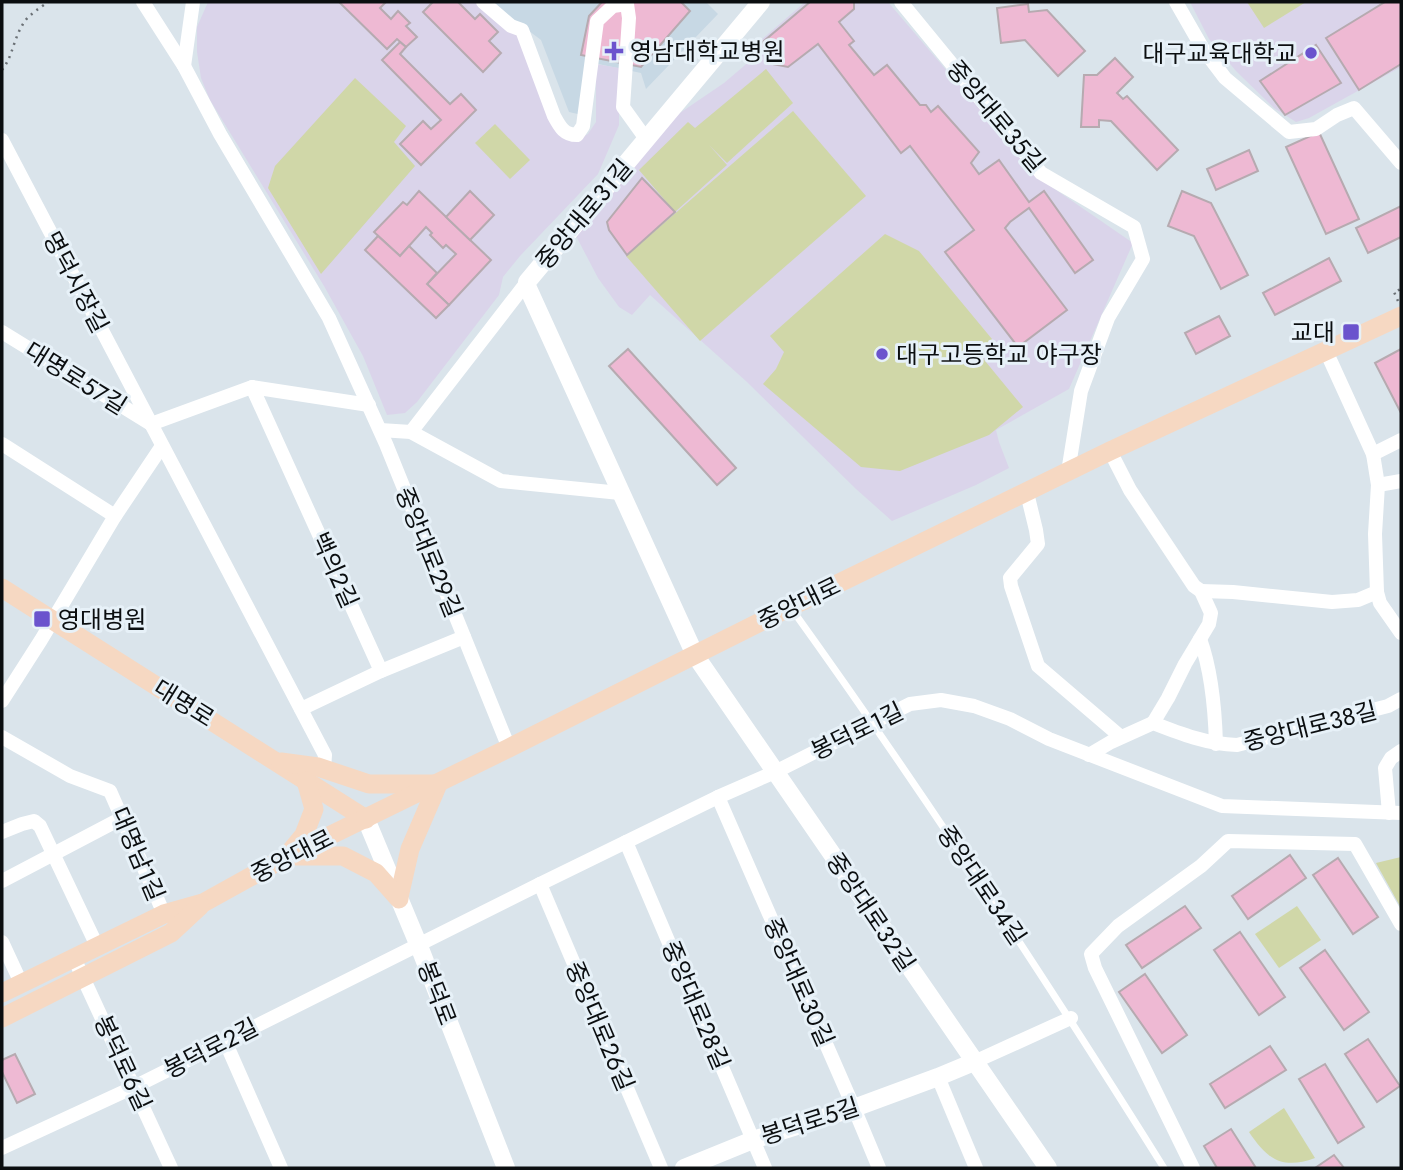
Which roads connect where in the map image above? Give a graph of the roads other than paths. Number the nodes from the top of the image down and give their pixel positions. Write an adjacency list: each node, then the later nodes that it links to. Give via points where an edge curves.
1 (144, 2): 7 (street, 중앙대로29길)
2 (193, 2): 7 (street)
3 (483, 2): 8 (street, via 522,30 554,116 570,135 578,135 583,126 597,21 613,6 627,4 623,107)
4 (761, 2): 8 (street, 중앙대로31길)
5 (901, 2): 25 (street, 중앙대로35길, via 1041,173 1134,227 1143,259 1108,318 1081,391)
6 (1176, 2): 10 (street, via 1225,78 1289,132 1316,129 1354,108)
7 (184, 66): 16 (street, 중앙대로29길, via 329,318)
8 (646, 139): 11 (street, 중앙대로31길)
9 (2, 142): 17 (street, 명덕시장길)
10 (1401, 163)
11 (527, 282): 19 (street); 28 (street, 중앙대로31길)
12 (1401, 316): 14 (main road, 중앙대로)
13 (2, 332): 17 (street, 대명로57길)
14 (1326, 351): 23 (main road, 중앙대로); 24 (street)
15 (252, 387): 16 (street); 17 (street); 40 (street, 백의2길)
16 (369, 405): 18 (street, 중앙대로29길)
17 (151, 424): 22 (street, 명덕시장길)
18 (380, 430): 19 (street); 37 (street, 중앙대로29길)
19 (411, 432): 28 (street, via 501,481)
20 (1401, 440): 24 (street)
21 (2, 444): 30 (street)
22 (163, 446): 30 (street); 43 (street, 명덕시장길)
23 (1110, 451): 25 (main road, 중앙대로); 32 (street, 중앙대로38길, via 1151,523)
24 (1373, 454): 27 (street)
25 (1068, 472): 29 (main road, 중앙대로)
26 (1401, 481): 27 (street)
27 (1378, 485): 33 (street)
28 (620, 493): 39 (street, 중앙대로31길)
29 (1027, 493): 34 (main road, 중앙대로); 47 (street, via 1038,544 1010,578 1038,666)
30 (116, 516): 35 (street)
31 (2, 587): 35 (main road, 대명로)
32 (1201, 591): 33 (street, via 1332,602 1358,600); 38 (street, 중앙대로38길, via 1211,613)
33 (1377, 592): 36 (street)
34 (790, 607): 39 (main road, 중앙대로); 44 (lane, 중앙대로34길)
35 (53, 620): 42 (street); 52 (main road, 대명로)
36 (1401, 633)
37 (464, 637): 40 (street); 49 (street, 중앙대로29길)
38 (1200, 639): 45 (street, 중앙대로38길); 48 (street, 중앙대로38길, via 1210,681)
39 (695, 655): 49 (main road, 중앙대로); 54 (street, 중앙대로32길)
40 (381, 671): 43 (street)
41 (1401, 699): 48 (street, 중앙대로38길, via 1258,741)
42 (2, 701)
43 (301, 709): 53 (street, 명덕시장길, via 325,755)
44 (873, 722): 51 (street, 봉덕로1길, via 910,704 941,700 1010,719); 54 (street, 봉덕로1길); 79 (lane, 중앙대로34길)
45 (1153, 723): 47 (street); 48 (street, 중앙대로38길)
46 (2, 737): 59 (street, 대명남1길, via 70,776 110,791)
47 (1121, 737): 51 (street)
48 (1216, 744)
49 (509, 748): 56 (main road, 중앙대로)
50 (1401, 751): 58 (street, via 1385,768)
51 (1089, 755): 58 (street, 봉덕로1길, via 1222,806)
52 (276, 762): 53 (main road); 55 (main road, 대명로)
53 (324, 769): 56 (main road, via 369,784)
54 (775, 772): 57 (street, 봉덕로1길); 81 (street, 중앙대로32길)
55 (306, 781): 60 (main road, 대명로); 64 (main road, via 314,809 304,835)
56 (438, 784): 60 (main road, 중앙대로); 67 (main road, via 410,849)
57 (718, 797): 62 (street, 봉덕로1길); 84 (street, 중앙대로30길)
58 (1395, 813)
59 (122, 818): 63 (street); 69 (street, 대명남1길)
60 (366, 819): 64 (main road, 중앙대로); 67 (street, 봉덕로)
61 (2, 832): 63 (street, via 34,821)
62 (626, 842): 66 (street, 봉덕로1길); 85 (street, 중앙대로28길)
63 (52, 854): 65 (street); 72 (street)
64 (286, 857): 67 (main road, via 343,856 376,873); 68 (main road, 중앙대로)
65 (2, 881)
66 (540, 884): 73 (street, 봉덕로1길); 90 (street, 중앙대로26길)
67 (399, 898): 73 (street, 봉덕로)
68 (203, 903): 69 (main road, 중앙대로); 75 (main road, 중앙대로, via 170,933)
69 (164, 914): 72 (main road, 중앙대로)
70 (1401, 924): 97 (street, via 1355,844 1228,841 1118,926 1091,954)
71 (2, 942): 76 (street)
72 (97, 946): 74 (main road, 중앙대로)
73 (419, 946): 80 (street, 봉덕로2길); 89 (street, 봉덕로)
74 (74, 958): 75 (street, 봉덕로6길); 76 (main road, 중앙대로)
75 (83, 976): 78 (main road, 중앙대로); 83 (street, 봉덕로6길)
76 (21, 983): 77 (main road, 중앙대로)
77 (2, 993)
78 (2, 1017)
79 (1071, 1018): 81 (street, 봉덕로5길); 96 (lane, 중앙대로34길)
80 (225, 1041): 83 (street, 봉덕로2길); 88 (street)
81 (974, 1062): 82 (street, 봉덕로5길); 95 (street, 중앙대로32길)
82 (938, 1077): 84 (street, 봉덕로5길); 94 (street)
83 (134, 1087): 86 (street, 봉덕로2길); 87 (street, 봉덕로6길)
84 (854, 1108): 85 (street, 봉덕로5길); 93 (street, 중앙대로30길)
85 (753, 1140): 91 (street, 봉덕로5길); 92 (street, 중앙대로28길)
86 (2, 1148)
87 (172, 1168)
88 (281, 1168)
89 (506, 1168)
90 (661, 1168)
91 (684, 1168)
92 (765, 1168)
93 (879, 1168)
94 (976, 1168)
95 (1048, 1168)
96 (1164, 1168)
97 (1193, 1168)

